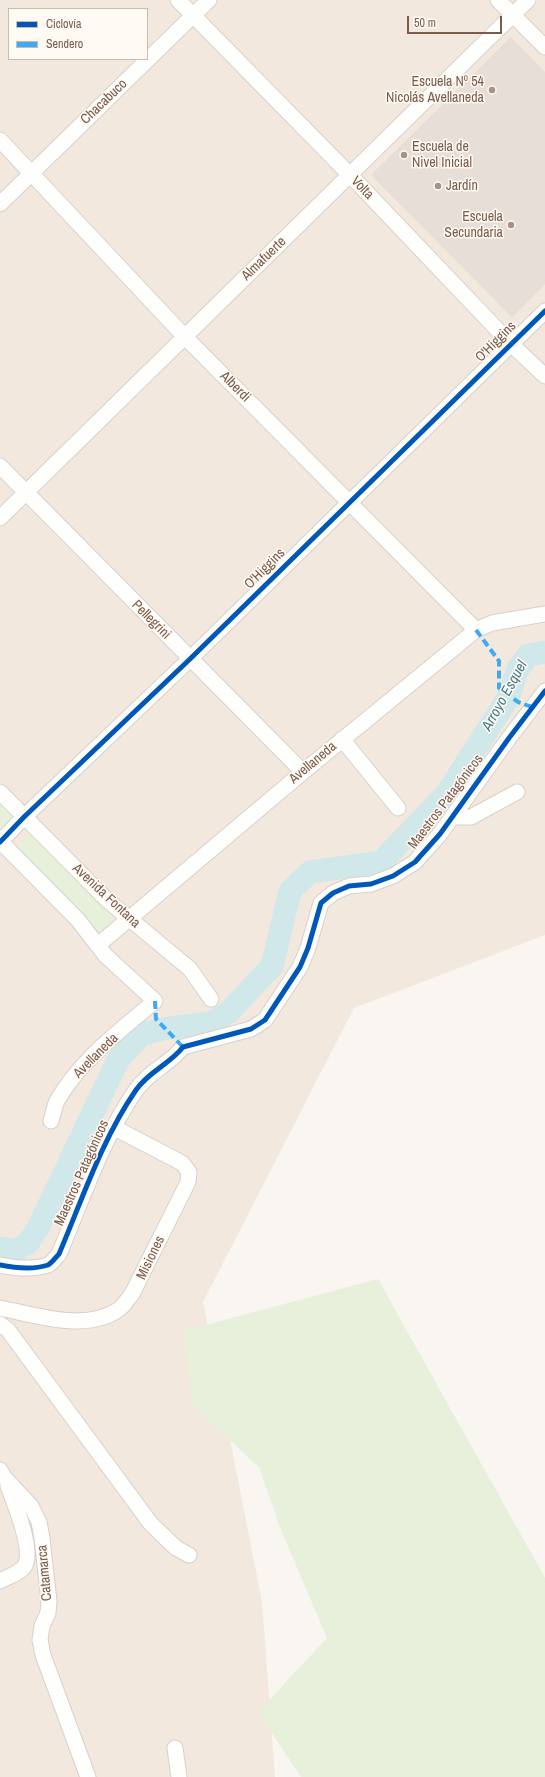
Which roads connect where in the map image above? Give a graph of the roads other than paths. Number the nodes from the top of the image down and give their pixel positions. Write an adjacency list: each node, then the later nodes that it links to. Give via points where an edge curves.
1 (178, 0): 5 (street, Volta)
2 (209, 0): 5 (street, Chacabuco)
3 (498, 0): 6 (street)
4 (528, 0): 6 (street, Almafuerte)
5 (193, 15): 8 (street, Chacabuco); 12 (street, Volta)
6 (513, 15): 7 (street); 12 (street, Almafuerte)
7 (545, 47)
8 (148, 59)
9 (147, 60): 11 (street, Chacabuco)
10 (0, 140): 11 (street, Alberdi)
11 (32, 173): 13 (street, Chacabuco); 15 (street, Alberdi)
12 (350, 175): 15 (street, Almafuerte); 16 (street, Volta)
13 (0, 204)
14 (545, 310): 16 (street, O'Higgins)
15 (185, 337): 19 (street, Almafuerte); 20 (street, Alberdi)
16 (511, 344): 17 (street, Volta); 20 (street, O'Higgins)
17 (545, 376)
18 (0, 466): 19 (street, Pellegrini)
19 (26, 493): 21 (street, Almafuerte); 24 (street, Pellegrini)
20 (350, 502): 23 (street, Alberdi); 24 (street, O'Higgins)
21 (0, 518)
22 (545, 614): 23 (street, Avellaneda, via 492,623)
23 (476, 630): 26 (street, Avellaneda)
24 (190, 659): 27 (street, Pellegrini); 32 (street, O'Higgins)
25 (545, 691): 31 (street, Maestros Patagónicos)
26 (342, 739): 27 (street, Avellaneda); 30 (street)
27 (303, 772): 34 (street, Avellaneda)
28 (0, 792): 32 (street, Avenida Fontana)
29 (517, 792): 31 (street, via 471,817)
30 (398, 808)
31 (453, 816): 38 (street, Maestros Patagónicos, via 415,862 393,876 371,884 349,886 332,893 321,902 300,967 265,1020 252,1029 183,1047 137,1089)
32 (24, 817): 33 (street, O'Higgins); 34 (street, Avenida Fontana)
33 (0, 842): 35 (street, via 78,920)
34 (128, 919): 35 (street, Avellaneda); 36 (street, Avenida Fontana, via 190,969)
35 (98, 945): 37 (street, Avellaneda, via 105,956 155,1001 76,1074 56,1102)
36 (211, 1000)
37 (50, 1121)
38 (113, 1127): 39 (street, Maestros Patagónicos, via 59,1254 49,1265); 40 (street, Misiones, via 182,1163 189,1172 188,1182 132,1294 119,1310 94,1320 75,1322)
39 (0, 1266)
40 (0, 1308)
41 (0, 1324): 43 (street, via 8,1330 151,1524 176,1548)
42 (2, 1474): 44 (street, via 18,1511 28,1557 24,1568); 46 (street, Catamarca, via 31,1506 39,1522 48,1601 48,1613 42,1626 40,1640 43,1655)
43 (189, 1555)
44 (0, 1581)
45 (175, 1748): 47 (street)
46 (88, 1777)
47 (179, 1777)

